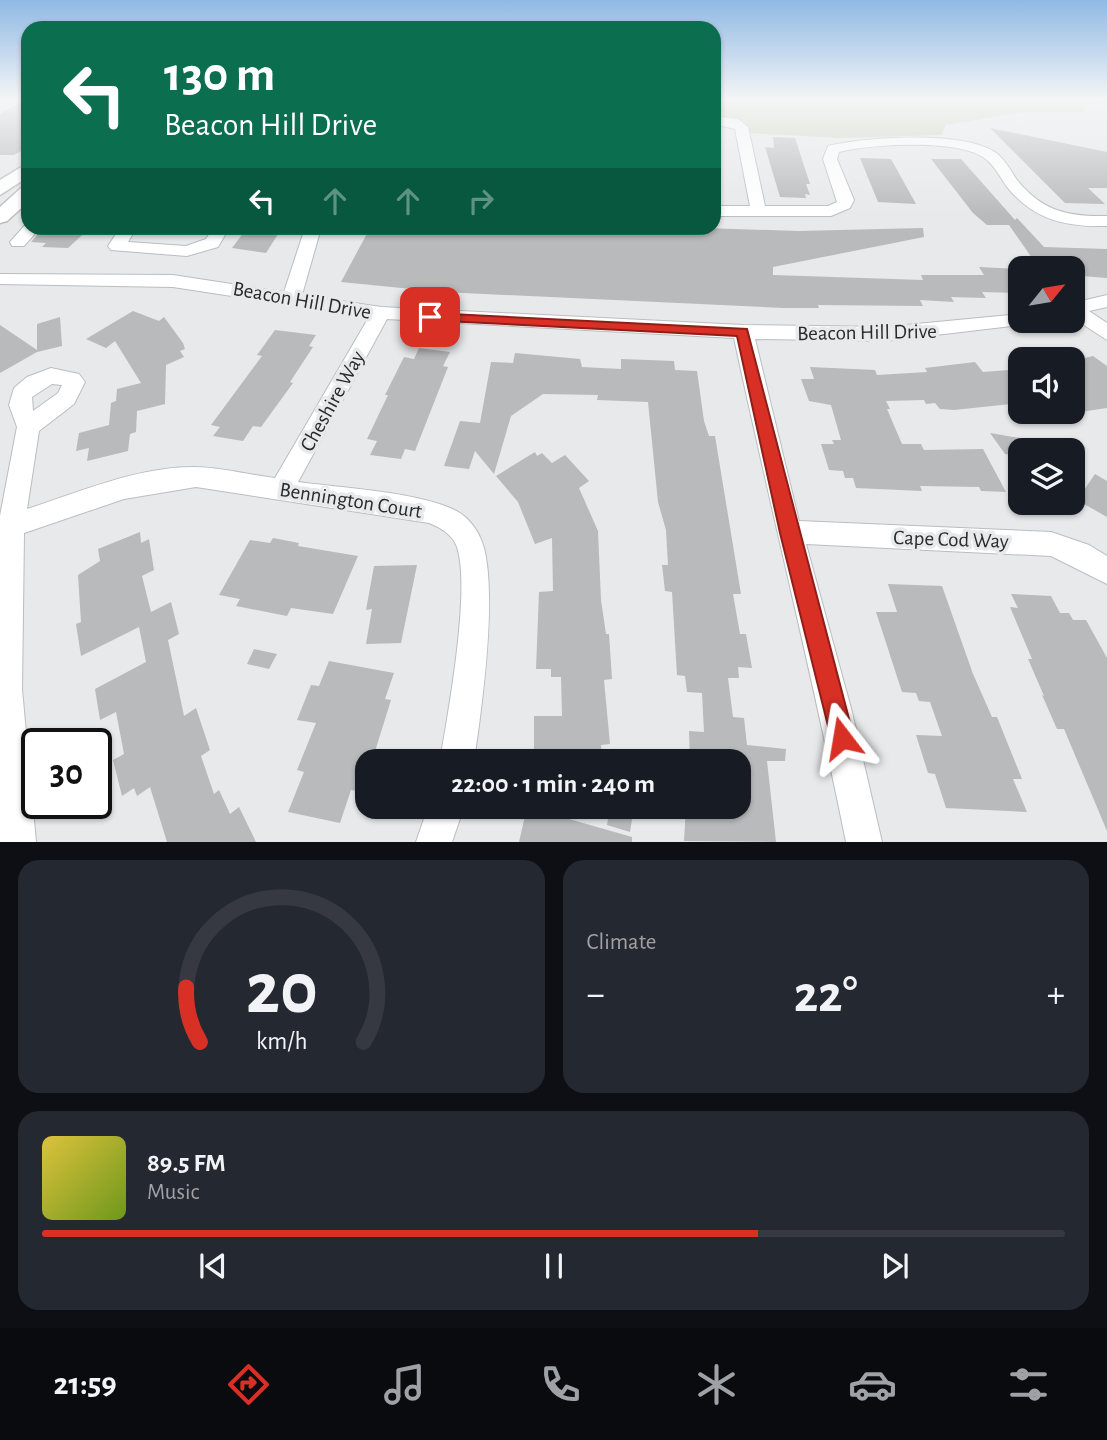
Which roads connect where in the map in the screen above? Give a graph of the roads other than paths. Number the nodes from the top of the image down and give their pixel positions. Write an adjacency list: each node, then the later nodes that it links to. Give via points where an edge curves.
1 (743, 137): 6 (street)
2 (21, 173): 3 (main road)
3 (0, 189)
4 (21, 198): 7 (main road)
5 (721, 211): 6 (street)
6 (759, 213): 8 (street, via 819,213 844,205 845,195 829,155 838,148 948,143 987,154 1027,201 1048,215 1070,221)
7 (0, 217)
8 (1107, 221)
9 (26, 235): 13 (street)
10 (122, 235): 11 (street, via 116,243 119,247 192,251 212,243)
11 (217, 235)
12 (311, 235): 15 (street)
13 (18, 242)
14 (0, 279): 15 (street, Beacon Hill Drive, via 163,280)
15 (292, 298): 18 (street, Beacon Hill Drive)
16 (1107, 301): 17 (street)
17 (1085, 306)
18 (381, 313): 21 (street, Beacon Hill Drive); 24 (street, Cheshire Way)
19 (1085, 317): 22 (street)
20 (1008, 321): 21 (street, Beacon Hill Drive, via 886,334)
21 (743, 332): 26 (street)
22 (1107, 333)
23 (28, 427): 25 (street, via 13,476)
24 (282, 488): 25 (street, Bennington Court, via 196,477 164,479); 28 (street, Bennington Court, via 429,512 454,523 466,536 474,558 474,581)
25 (8, 527): 30 (street, via 5,710)
26 (789, 533): 27 (street, Cape Cod Way, via 1051,544); 32 (street)
27 (1107, 571)
28 (458, 749)
29 (442, 819): 31 (street)
30 (19, 842)
31 (434, 842)
32 (864, 842)

